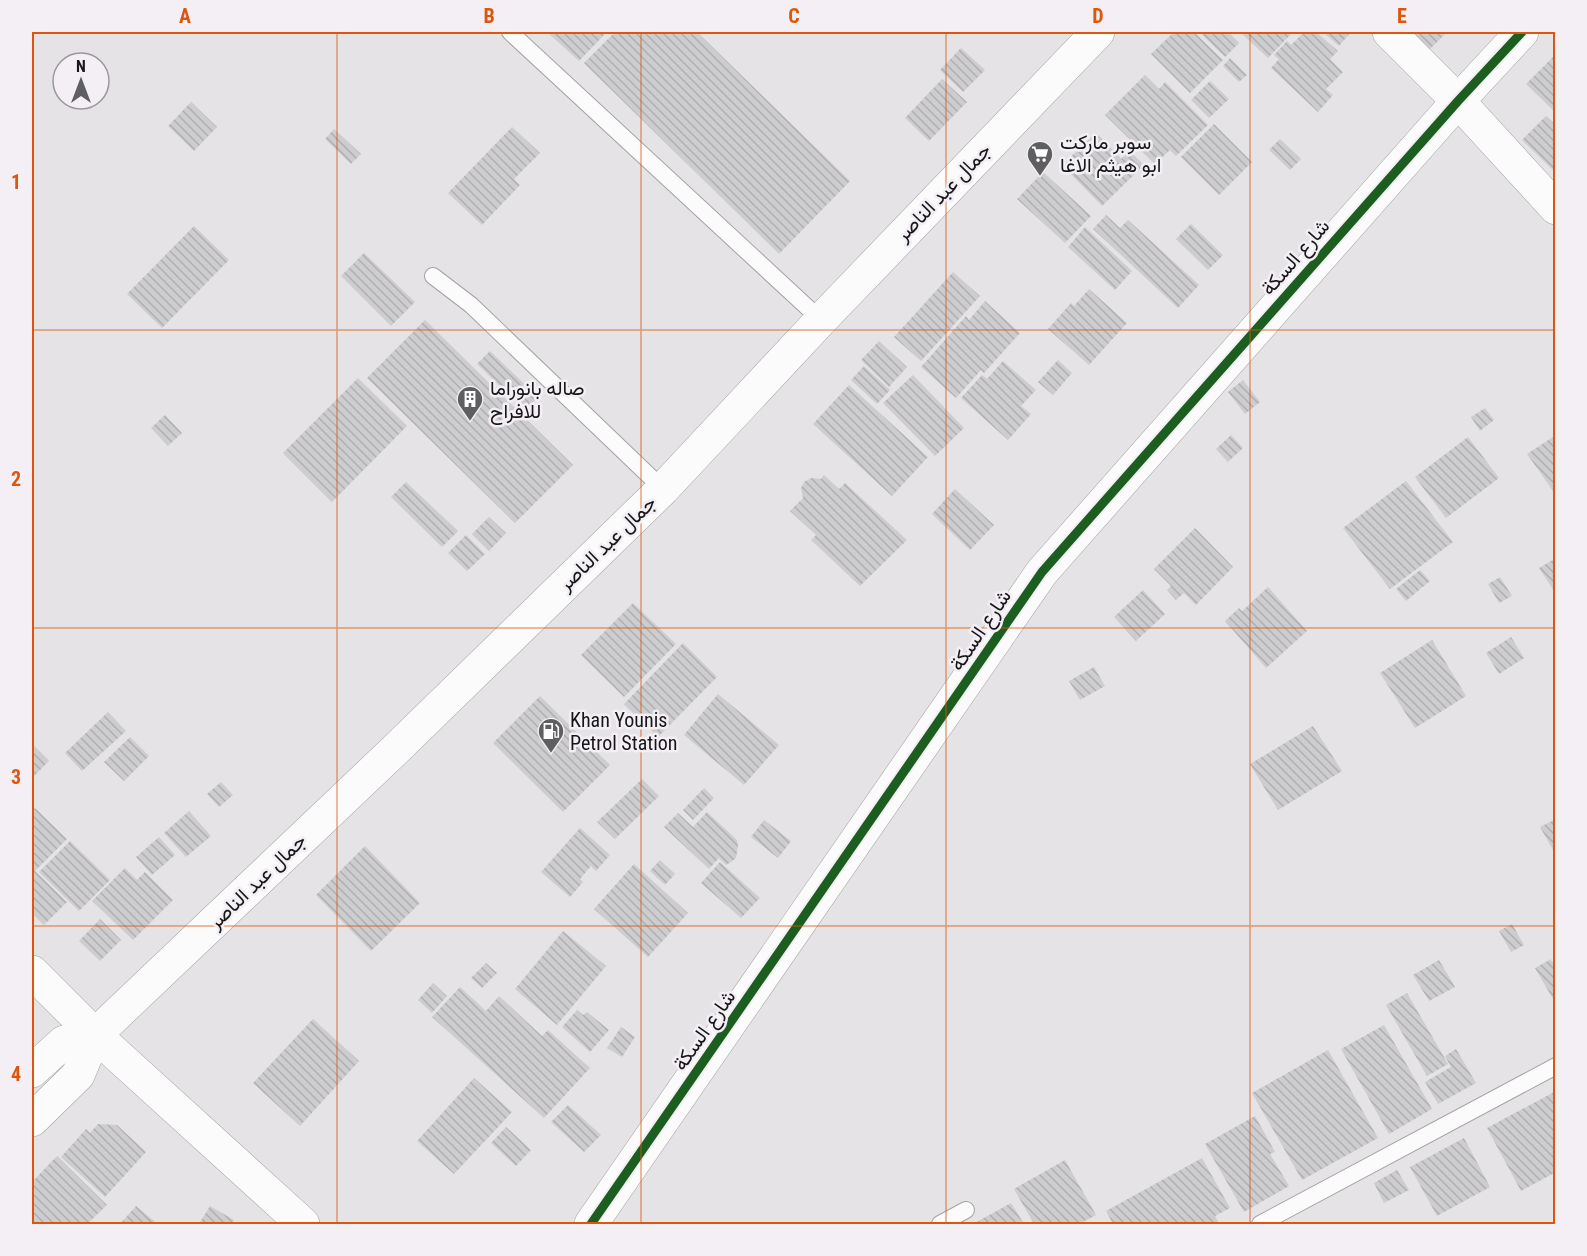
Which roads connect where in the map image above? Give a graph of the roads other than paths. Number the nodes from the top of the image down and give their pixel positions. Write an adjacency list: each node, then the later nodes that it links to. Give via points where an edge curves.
1 (510, 32): 8 (lane)
2 (1098, 32): 8 (main road, جمال عبد الناصر)
3 (1389, 32): 5 (main road)
4 (1522, 32): 5 (main road, شارع السكة)
5 (1458, 101): 6 (main road); 17 (main road, شارع السكة, via 1042,572)
6 (1556, 208)
7 (433, 276): 9 (lane, via 471,304)
8 (820, 320): 9 (main road, جمال عبد الناصر)
9 (663, 489): 11 (main road, جمال عبد الناصر)
10 (32, 972): 11 (main road)
11 (95, 1035): 13 (main road, via 64,1042); 14 (main road, جمال عبد الناصر, via 78,1075); 16 (main road)
12 (1556, 1066): 19 (lane)
13 (32, 1071)
14 (32, 1120)
15 (966, 1210): 18 (lane)
16 (303, 1224)
17 (591, 1224)
18 (940, 1224)
19 (1260, 1224)

